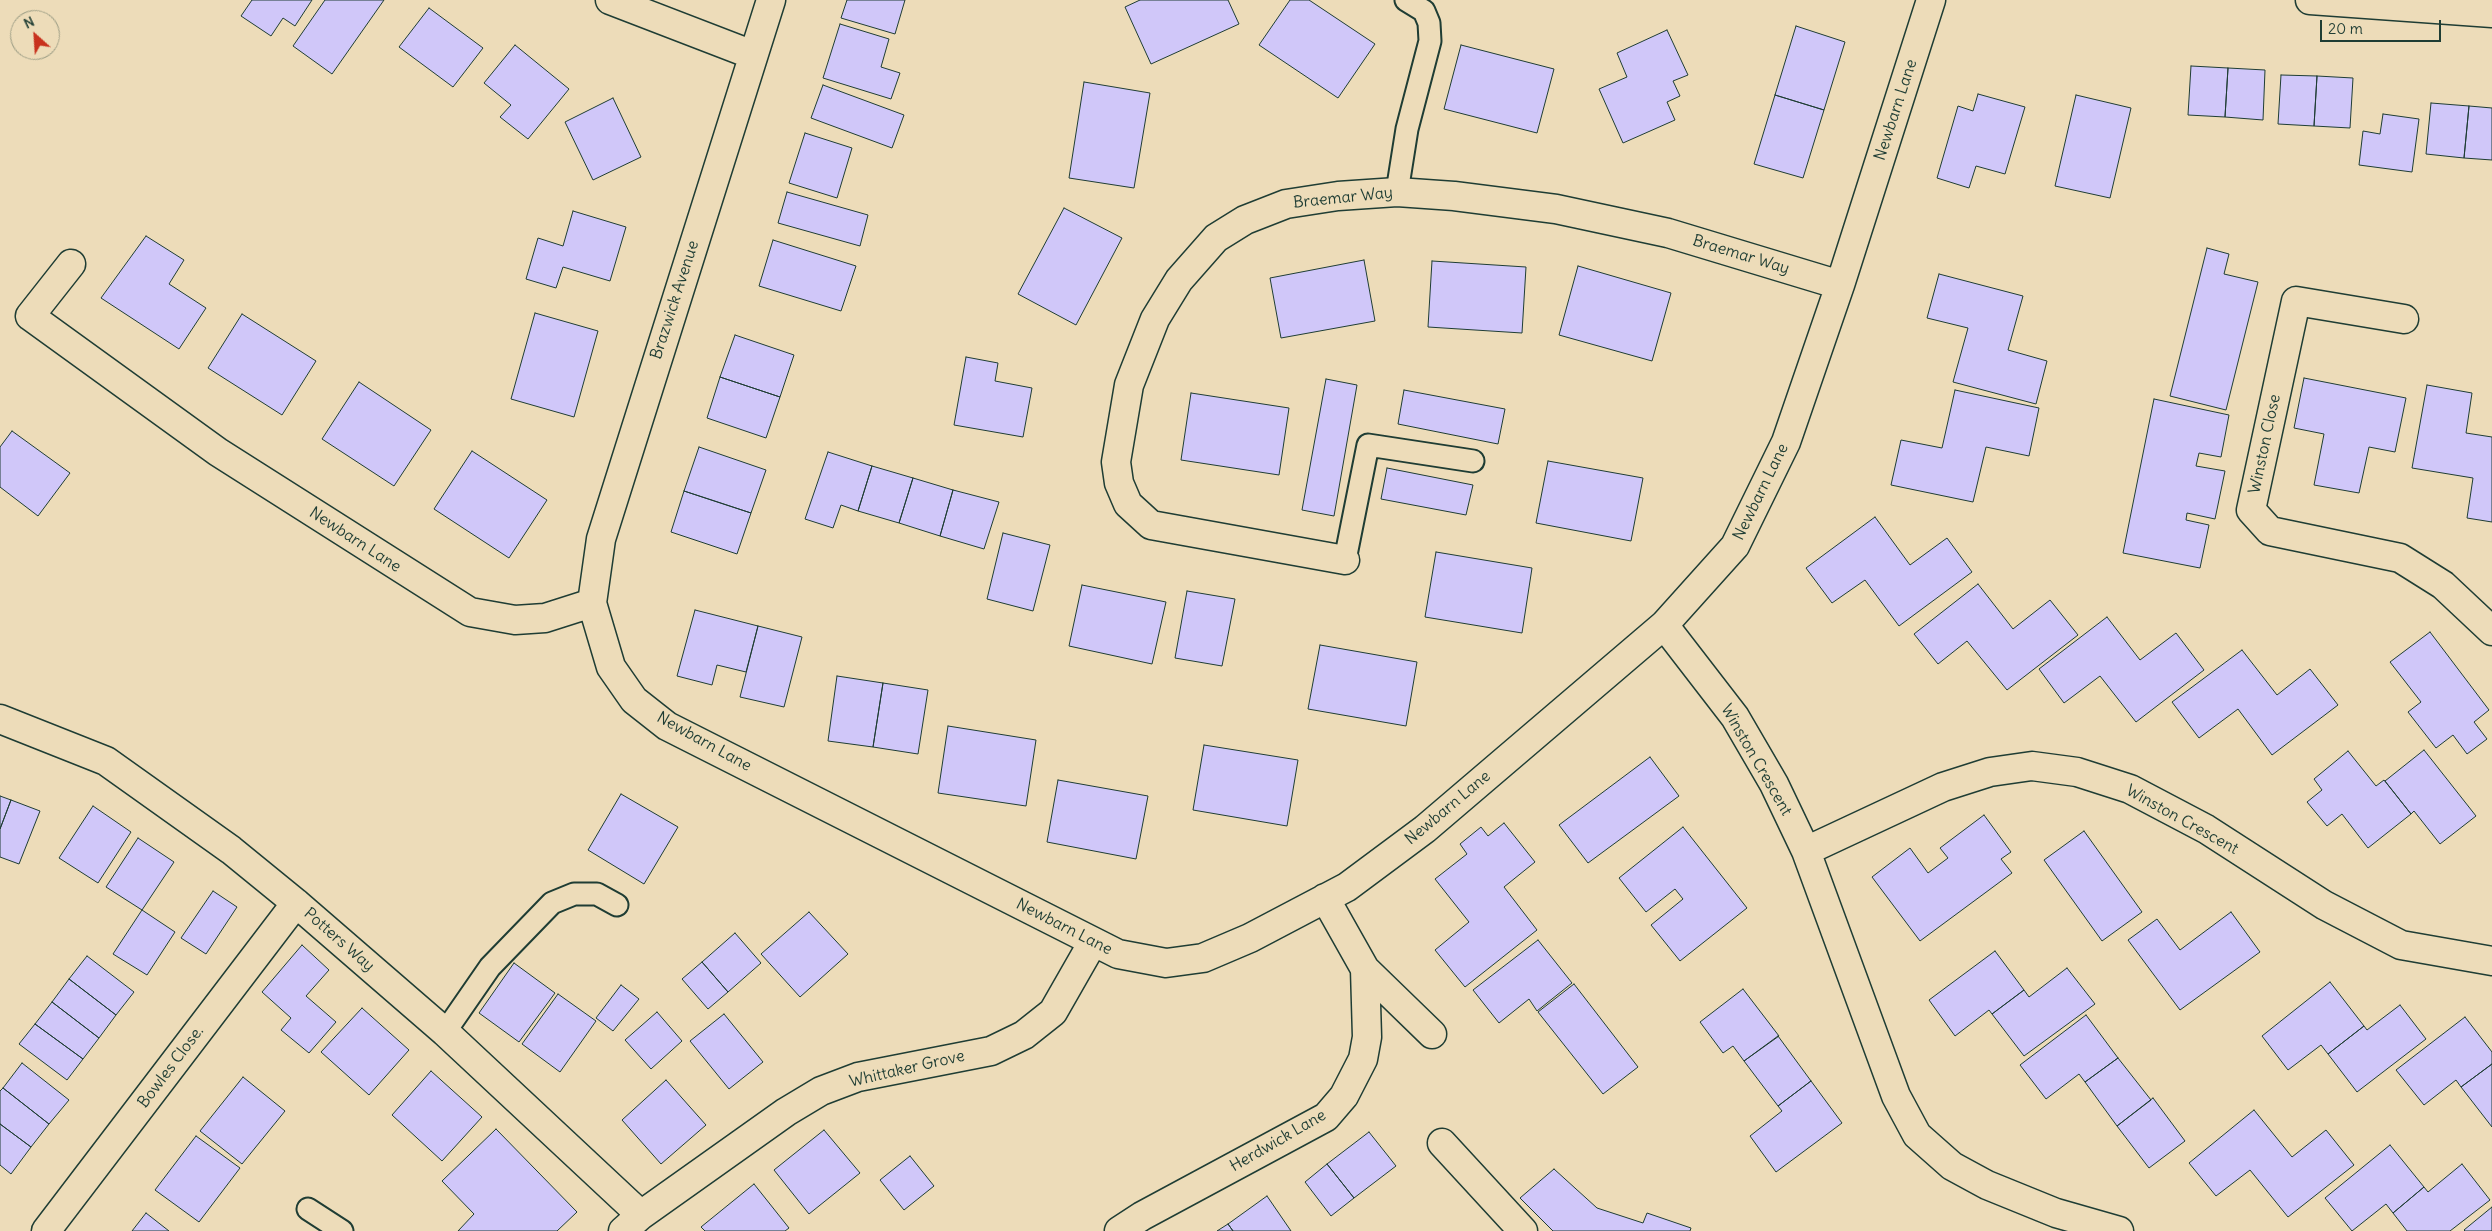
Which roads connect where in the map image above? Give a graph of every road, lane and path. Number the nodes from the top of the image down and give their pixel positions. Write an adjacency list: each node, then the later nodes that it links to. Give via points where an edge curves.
1 (610, 0): 7 (street)
2 (771, 0): 7 (street, Brazwick Avenue)
3 (1406, 0): 8 (lane, via 1424,11 1429,23 1430,41 1407,129)
4 (1931, 0): 10 (street, Newbarn Lane)
5 (2310, 0): 6 (street)
6 (2492, 13)
7 (754, 55): 14 (street, Brazwick Avenue, via 618,480 601,539)
8 (1397, 192): 10 (street, Braemar Way, via 1556,209 1659,231); 13 (street, Braemar Way, via 1286,204 1245,220 1216,238 1178,280 1155,320 1129,385 1116,462 1119,482 1128,504 1150,525)
9 (71, 264): 14 (street, Newbarn Lane, via 30,316 218,452 470,612 515,620 545,618)
10 (1840, 285): 15 (street, Newbarn Lane, via 1786,442 1735,546)
11 (2404, 319): 16 (street, Winston Close, via 2296,301 2251,510 2270,530 2400,558 2444,585)
12 (1472, 461): 13 (lane, via 1368,445)
13 (1345, 560)
14 (592, 603): 22 (street, Newbarn Lane, via 611,667 634,700 668,726)
15 (1664, 625): 18 (street, Winston Crescent, via 1735,717 1774,784); 19 (street, Newbarn Lane, via 1425,829 1347,887)
16 (2492, 631)
17 (0, 719): 20 (street, Potters Way, via 106,761 231,850)
18 (1806, 851): 23 (street, Winston Crescent, via 1943,786 2032,766 2077,772 2130,789 2189,820 2324,905 2401,945); 34 (street, Winston Crescent, via 1892,1087 1917,1135 1952,1166 1987,1185 2056,1213)
19 (1325, 898): 22 (street, Newbarn Lane, via 1250,938 1203,958 1166,963 1118,954); 24 (street)
20 (296, 902): 25 (street, Potters Way); 30 (street, Bowles Close.)
21 (617, 905): 25 (lane, via 597,894 574,894 552,903 490,968)
22 (1094, 942): 29 (street, Whittaker Grove, via 1053,1012 1024,1035 991,1051 858,1077 822,1092 786,1112)
23 (2492, 960)
24 (1365, 969): 26 (street); 32 (street, Herdwick Lane, via 1367,1037 1364,1059 1344,1096 1326,1117)
25 (445, 1032): 29 (street, Potters Way)
26 (1432, 1034)
27 (1442, 1143): 33 (street)
28 (308, 1209): 31 (lane)
29 (632, 1223)
30 (46, 1231)
31 (342, 1231)
32 (1119, 1231)
33 (1523, 1231)
34 (2119, 1231)

